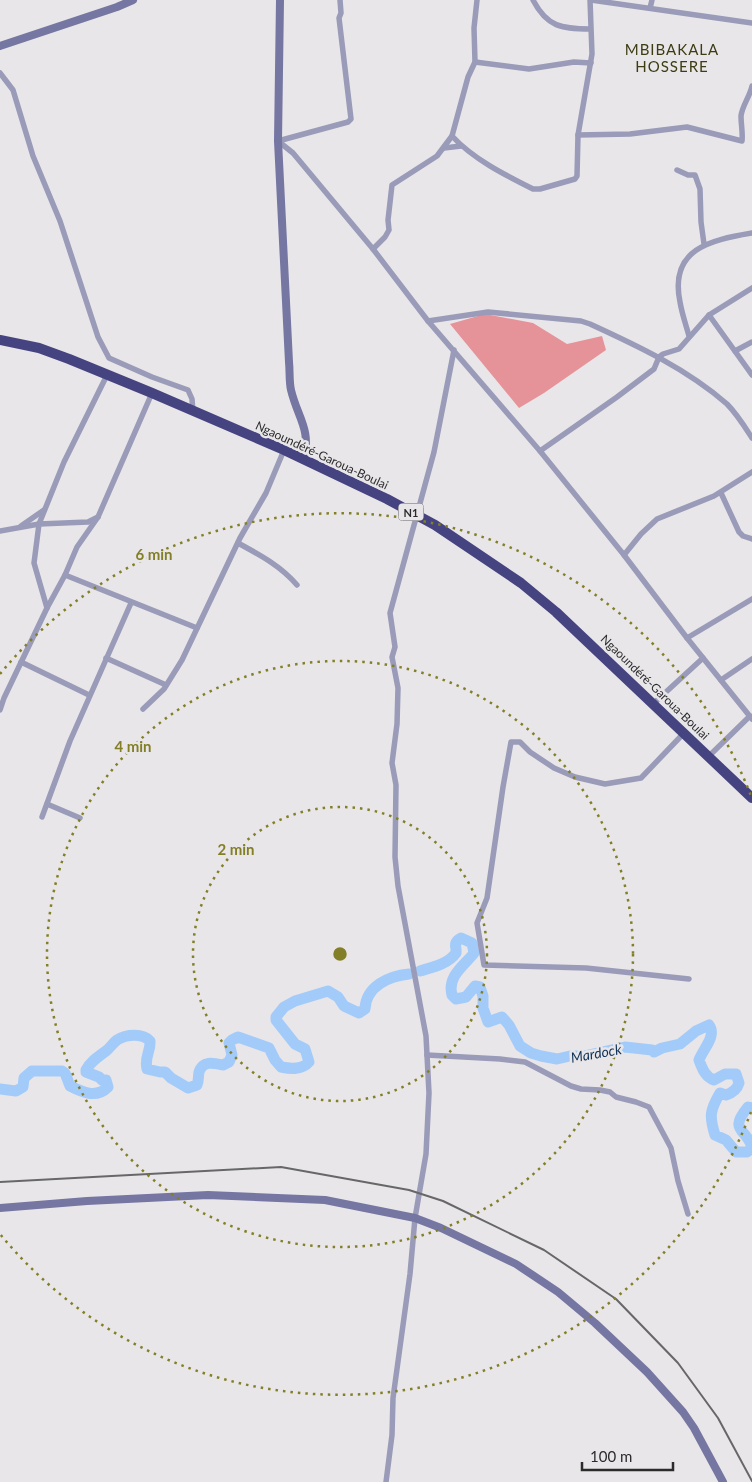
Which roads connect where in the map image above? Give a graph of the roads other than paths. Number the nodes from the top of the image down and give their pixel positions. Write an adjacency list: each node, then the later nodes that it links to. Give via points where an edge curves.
1 (133, 0): 8 (street)
2 (280, 0): 19 (street)
3 (340, 0): 19 (street, via 339,18 351,119)
4 (478, 0): 13 (street, via 474,28)
5 (533, 0): 11 (street, via 538,10 558,27)
6 (590, 0): 9 (street); 11 (street)
7 (652, 0): 9 (street)
8 (118, 4): 12 (street)
9 (650, 8): 10 (street)
10 (752, 23)
11 (590, 29): 14 (street)
12 (0, 46)
13 (475, 62): 14 (street, via 529,69 574,62); 18 (street)
14 (591, 63): 17 (street)
15 (0, 73): 38 (street, via 13,90 33,156 60,221 98,337 109,358 188,390)
16 (752, 86): 17 (street, via 741,115 742,141 687,127 630,134)
17 (578, 135): 20 (street, via 575,179 540,189 519,182)
18 (452, 136): 20 (street); 21 (street)
19 (278, 141): 25 (street, via 293,153); 42 (street, via 291,389 306,431)
20 (461, 146): 21 (street)
21 (444, 148): 25 (street, via 392,185 389,230)
22 (677, 170): 24 (street, via 695,175 700,189)
23 (752, 233): 24 (street)
24 (704, 244): 29 (street, via 686,260 679,276 680,301)
25 (373, 249): 28 (street)
26 (752, 288): 27 (street)
27 (709, 316): 29 (street); 33 (street)
28 (428, 321): 32 (street); 34 (street, via 488,312 581,321)
29 (689, 336): 34 (street, via 679,349)
30 (0, 340): 35 (highway, Ngaoundéré-Garoua-Boulai / N1, via 39,348)
31 (752, 342): 33 (street)
32 (454, 350): 41 (street); 46 (street, via 434,452)
33 (735, 351): 36 (street)
34 (659, 357): 39 (street, via 728,405); 41 (street, via 654,369)
35 (107, 375): 37 (highway, Ngaoundéré-Garoua-Boulai / N1); 45 (street)
36 (752, 375)
37 (152, 393): 38 (highway, Ngaoundéré-Garoua-Boulai / N1); 47 (street)
38 (193, 412): 40 (highway, Ngaoundéré-Garoua-Boulai / N1)
39 (752, 438)
40 (284, 450): 42 (highway, Ngaoundéré-Garoua-Boulai / N1); 52 (street, via 266,493)
41 (540, 451): 53 (street)
42 (304, 460): 46 (highway, Ngaoundéré-Garoua-Boulai / N1)
43 (752, 472): 44 (street)
44 (720, 493): 51 (street, via 739,532); 53 (street, via 658,519)
45 (45, 509): 48 (street); 49 (street)
46 (416, 514): 69 (highway, Ngaoundéré-Garoua-Boulai / N1, via 521,583); 80 (street, via 390,613 395,647 392,657 398,688 392,763 396,785 398,886)
47 (98, 518): 48 (street, via 88,522); 54 (street, via 77,547)
48 (39, 524): 49 (street); 58 (street, via 34,563)
49 (17, 528): 50 (street)
50 (0, 531)
51 (752, 539)
52 (238, 543): 55 (street, via 287,573); 59 (street)
53 (624, 555): 60 (street)
54 (65, 575): 57 (street); 58 (street)
55 (298, 585)
56 (752, 599): 60 (street)
57 (131, 603): 59 (street); 61 (street)
58 (47, 608): 64 (street)
59 (197, 628): 66 (street)
60 (687, 638): 62 (street)
61 (106, 658): 66 (street); 67 (street)
62 (703, 658): 65 (street); 69 (street)
63 (752, 659): 65 (street)
64 (21, 662): 67 (street); 68 (street)
65 (721, 680): 72 (street)
66 (166, 685): 70 (street)
67 (90, 695): 76 (street)
68 (2, 698): 71 (street)
69 (654, 704): 73 (highway, Ngaoundéré-Garoua-Boulai / N1)
70 (142, 709)
71 (0, 710)
72 (751, 718): 74 (street)
73 (684, 733): 74 (highway, Ngaoundéré-Garoua-Boulai / N1); 79 (street, via 641,778 605,784 554,768 520,742 511,742 487,898 477,923 484,965 586,968)
74 (709, 756): 75 (highway, Ngaoundéré-Garoua-Boulai / N1)
75 (752, 798)
76 (47, 804): 77 (street); 78 (street)
77 (42, 817)
78 (80, 818)
79 (689, 979)
80 (427, 1055): 82 (street, via 525,1062 571,1086 610,1092 616,1097 649,1107 671,1148); 83 (street, via 426,1154)
81 (0, 1208): 83 (street, via 208,1195 325,1200)
82 (688, 1214)
83 (415, 1218): 84 (street); 85 (street, via 516,1264 558,1292 595,1323 683,1412)
84 (386, 1482)
85 (723, 1482)

